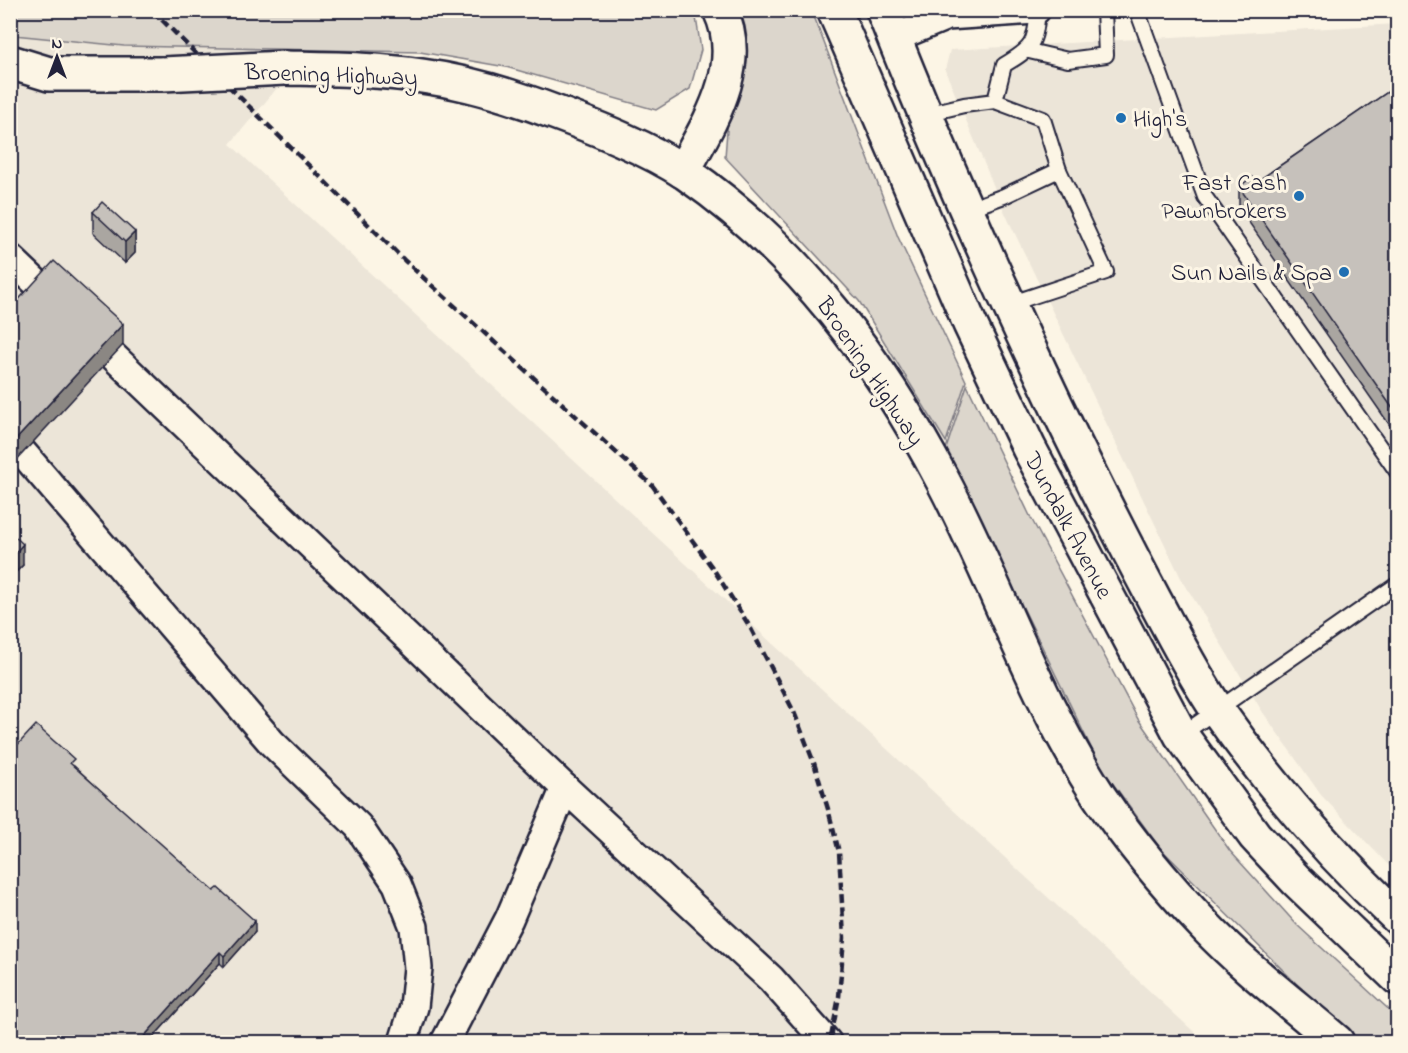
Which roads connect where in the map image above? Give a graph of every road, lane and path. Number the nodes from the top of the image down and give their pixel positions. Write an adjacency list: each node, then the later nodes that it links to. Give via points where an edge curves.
1 (720, 10): 13 (main road, via 727,26 729,57 723,90)
2 (834, 10): 18 (main road, Dundalk Avenue)
3 (1037, 10): 6 (street); 8 (lane, via 1035,37)
4 (1104, 10): 8 (lane, via 1106,55 1068,60)
5 (1137, 10): 21 (lane, via 1205,197)
6 (946, 13): 7 (street)
7 (889, 24): 11 (main road, Dundalk Avenue)
8 (1029, 51): 10 (lane, via 1004,65)
9 (10, 62): 13 (main road, Broening Highway, bridge, via 50,74 285,68 358,69 424,76 480,88 597,128)
10 (994, 101): 11 (lane); 12 (lane, via 1043,119)
11 (926, 114): 14 (main road, Dundalk Avenue)
12 (1059, 170): 14 (lane); 17 (lane, via 1106,272)
13 (683, 171): 31 (main road, Broening Highway, via 752,223 796,268 843,320 894,396 944,482 1060,725 1097,793 1140,854 1207,929)
14 (966, 210): 17 (main road, Dundalk Avenue)
15 (10, 258): 16 (street)
16 (45, 292)
17 (1009, 304): 18 (main road); 23 (main road, Dundalk Avenue, via 1110,518)
18 (970, 324): 24 (main road, Dundalk Avenue, via 1029,448)
19 (113, 356): 25 (street)
20 (23, 453): 28 (street, via 272,743 358,826 397,884 414,927 418,968 414,1006)
21 (1398, 473)
22 (1398, 584): 23 (lane)
23 (1218, 710): 24 (lane); 26 (main road, Dundalk Avenue, via 1283,797 1349,873)
24 (1181, 735): 27 (main road, Dundalk Avenue, via 1255,836)
25 (565, 789): 29 (street, via 509,919); 30 (street, via 771,979)
26 (1398, 918)
27 (1398, 978)
28 (403, 1042)
29 (445, 1042)
30 (827, 1042)
31 (1337, 1042)

